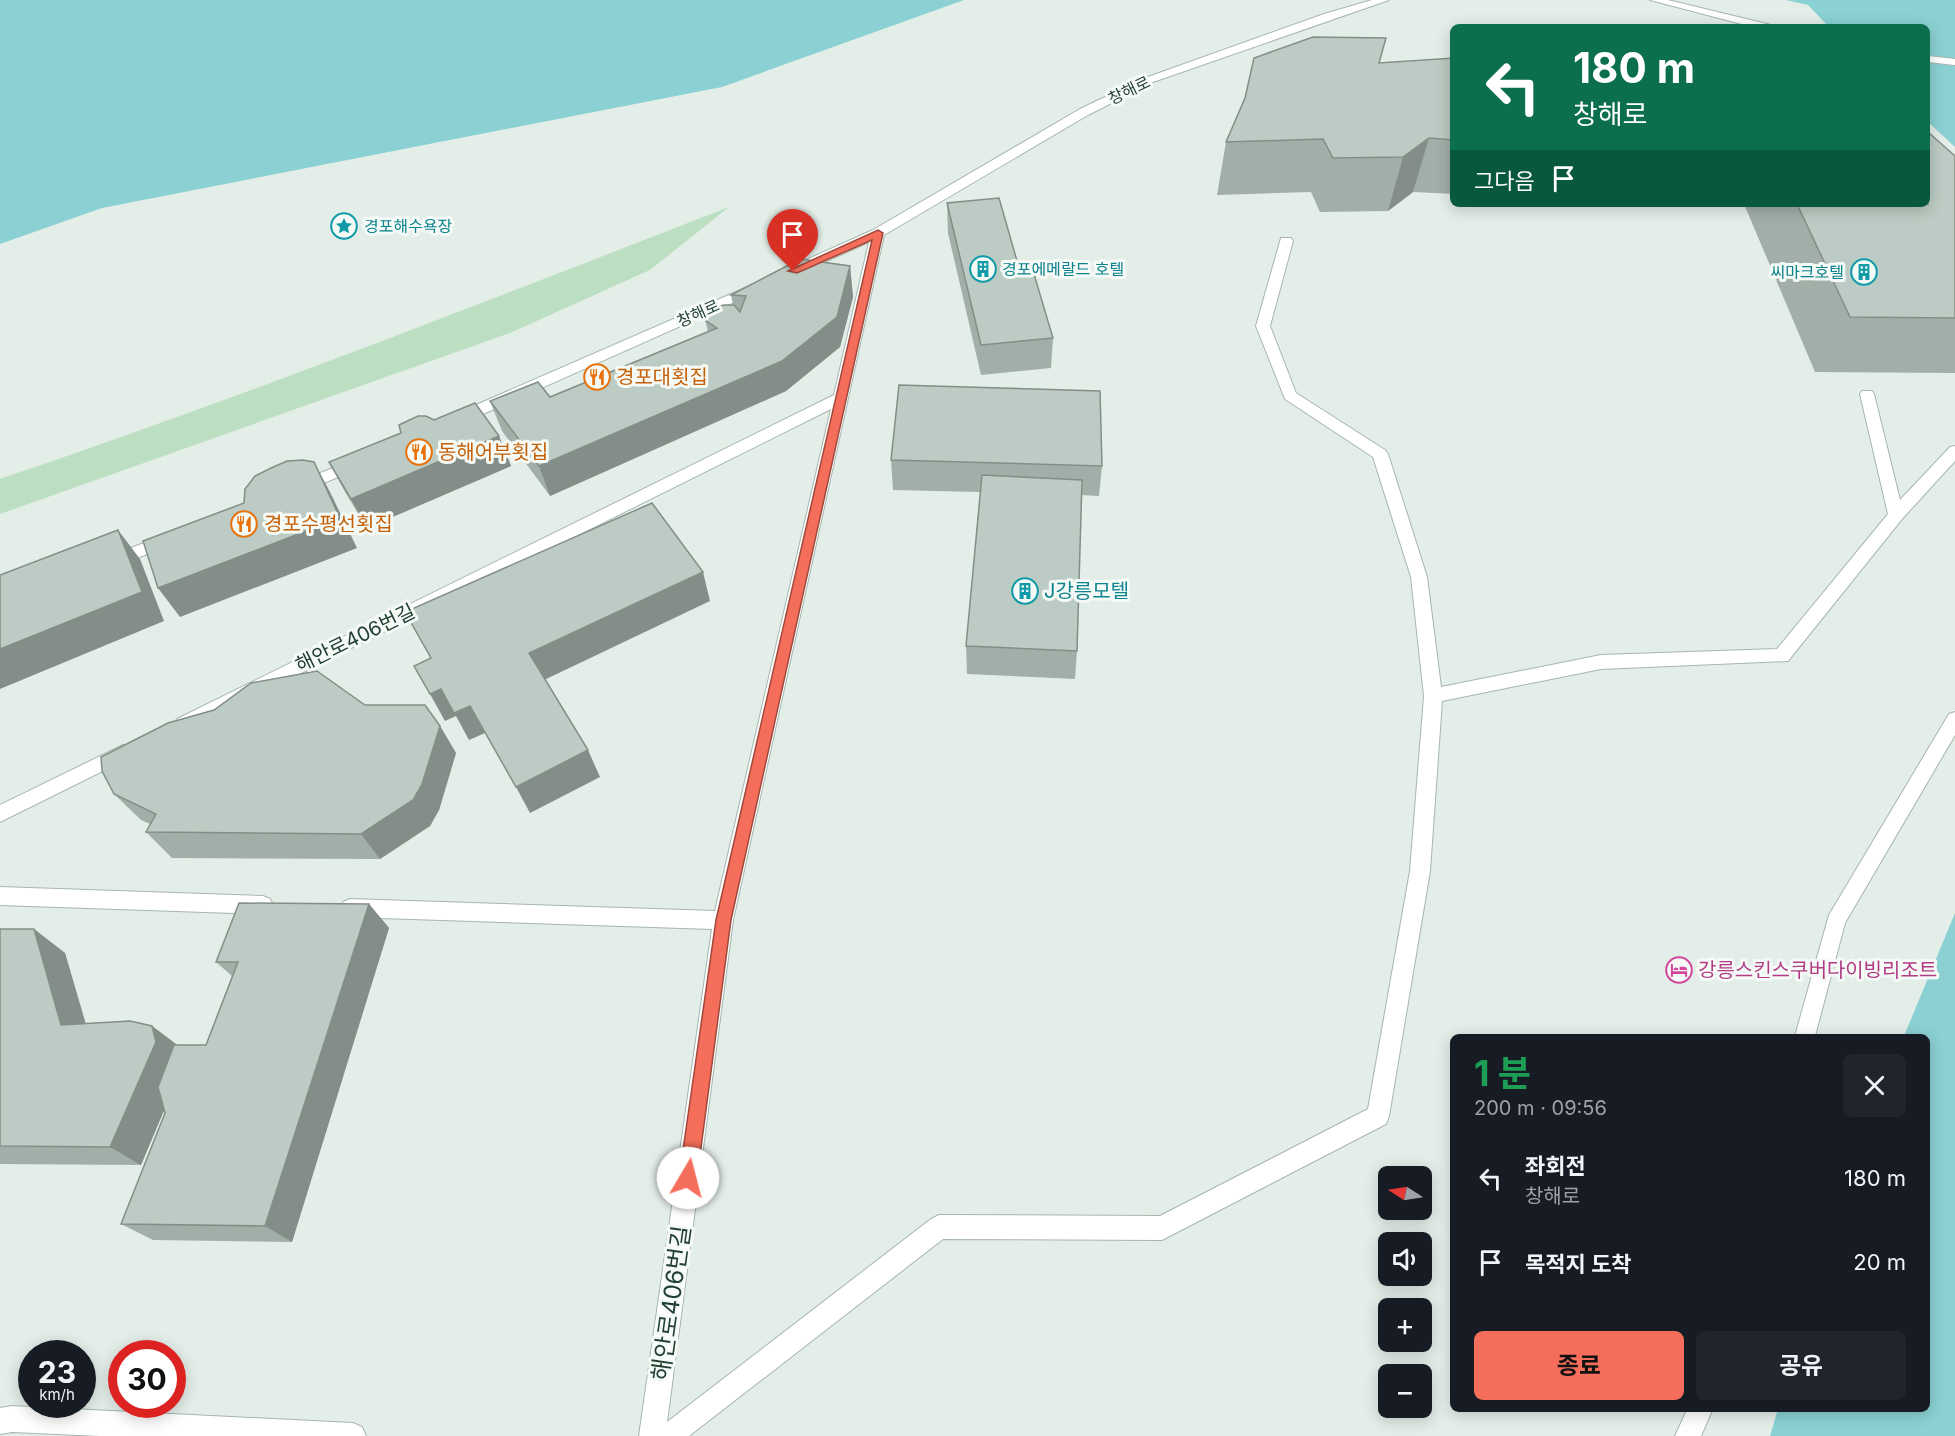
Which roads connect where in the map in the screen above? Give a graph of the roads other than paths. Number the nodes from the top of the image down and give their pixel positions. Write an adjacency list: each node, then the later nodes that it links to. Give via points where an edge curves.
1 (1384, 0): 6 (street, 창해로, via 1149,80 1084,112)
2 (1654, 0): 3 (street)
3 (1751, 24)
4 (1930, 59): 5 (street)
5 (1955, 62)
6 (878, 233): 9 (street, 해안로406번길); 10 (street, 창해로)
7 (1286, 241): 17 (street, via 1263,326 1290,396 1380,454 1419,577)
8 (1867, 394): 14 (street)
9 (840, 398): 19 (street, 해안로406번길); 25 (street, 해안로406번길)
10 (445, 424)
11 (1955, 451): 14 (street)
12 (370, 458): 13 (street)
13 (282, 495)
14 (1896, 515): 17 (street, via 1782,656 1601,662)
15 (182, 534): 16 (street)
16 (104, 565)
17 (1433, 696): 31 (street, via 1420,871 1378,1116 1162,1228 939,1227)
18 (1955, 718): 26 (street, via 1836,921)
19 (170, 730)
20 (138, 746): 21 (street)
21 (0, 814)
22 (0, 896): 23 (street)
23 (285, 906)
24 (332, 907): 25 (street)
25 (723, 920): 30 (street, 해안로406번길)
26 (1806, 1034)
27 (1699, 1412): 32 (street)
28 (0, 1421): 29 (street)
29 (353, 1436)
30 (652, 1436)
31 (669, 1436)
32 (1688, 1436)

